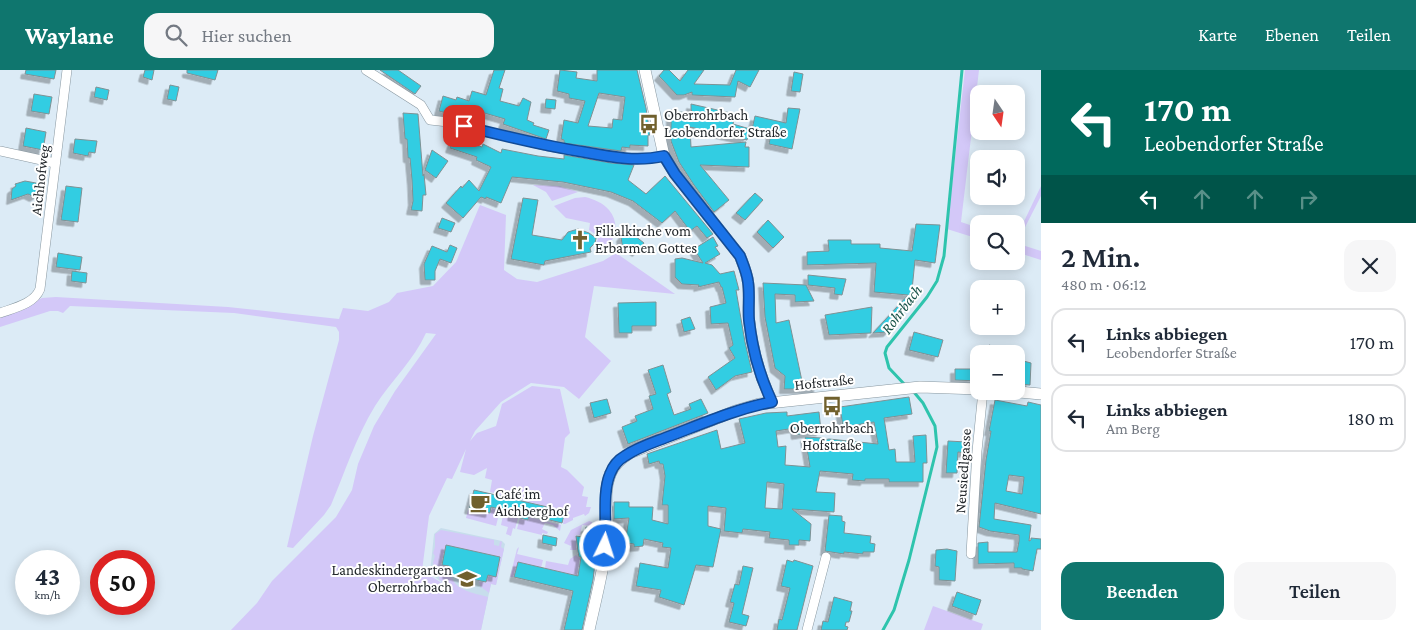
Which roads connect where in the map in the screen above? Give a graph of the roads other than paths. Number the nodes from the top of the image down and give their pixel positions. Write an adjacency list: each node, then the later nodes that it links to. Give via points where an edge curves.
1 (67, 70): 6 (street, Aichhofweg)
2 (366, 70): 5 (street, via 421,105 430,120 612,157 644,159)
3 (645, 70): 5 (main road)
4 (0, 151): 6 (street)
5 (664, 156): 12 (main road, via 740,256 748,282 749,320 755,352)
6 (56, 163): 7 (street, Aichhofweg, via 38,293 29,302)
7 (0, 313)
8 (970, 389): 12 (main road, Hofstraße, via 920,387)
9 (1025, 393): 10 (main road)
10 (1041, 394)
11 (982, 400): 13 (street, Neusiedlgasse)
12 (772, 402): 15 (main road, Hofstraße, via 735,411 630,453 617,462 606,489 605,546)
13 (971, 554)
14 (826, 557): 16 (street)
15 (589, 630)
16 (807, 630)

